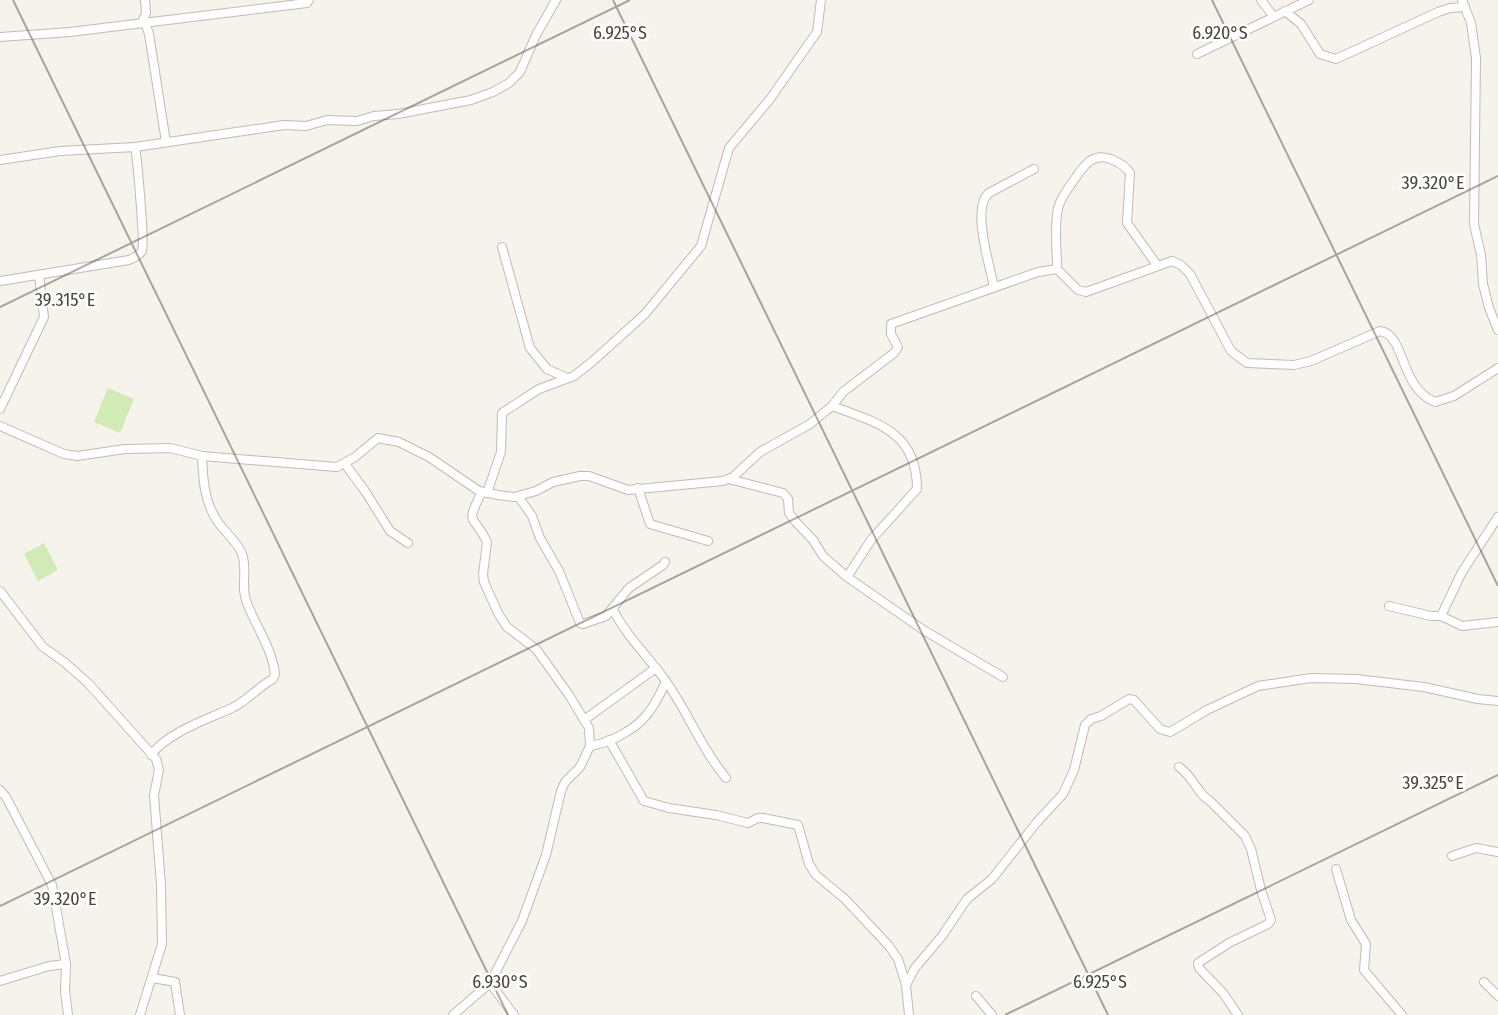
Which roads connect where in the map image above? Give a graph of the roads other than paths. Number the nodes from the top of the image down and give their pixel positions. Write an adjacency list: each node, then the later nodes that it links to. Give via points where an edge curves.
1 (145, 0): 10 (street)
2 (310, 0): 10 (street)
3 (556, 0): 13 (street, via 513,80 493,92 357,121 327,120)
4 (821, 0): 25 (street, via 817,32 729,148 701,246 645,314)
5 (1261, 0): 9 (street)
6 (1309, 0): 8 (street)
7 (1464, 3): 8 (street, via 1336,59 1320,54 1301,24); 23 (street, via 1476,58 1474,224 1483,284)
8 (1285, 12): 9 (street)
9 (1274, 17): 12 (street)
10 (144, 22): 11 (street); 13 (street)
11 (0, 37)
12 (1197, 54)
13 (166, 142): 14 (street)
14 (135, 146): 15 (street); 20 (street, via 142,251 129,260)
15 (0, 160)
16 (1034, 169): 22 (street, via 989,193 981,206)
17 (502, 247): 25 (street, via 530,348 547,369)
18 (1157, 265): 19 (street, via 1086,292); 19 (street, via 1127,223 1130,173 1100,156 1084,165 1059,205); 24 (street, via 1176,262 1190,274 1231,351 1247,363 1294,365 1385,331 1394,338 1416,389 1435,402 1454,396)
19 (1057, 269): 22 (street)
20 (39, 275): 21 (street); 27 (street, via 44,317)
21 (0, 281)
22 (994, 287): 26 (street, via 891,324 898,347 894,353)
23 (1498, 330)
24 (1498, 368)
25 (567, 379): 33 (street, via 539,389 502,413 501,452)
26 (832, 406): 31 (street, via 751,459); 39 (street, via 868,419 900,438 914,460 916,473 917,489)
27 (0, 409)
28 (0, 426): 29 (street, via 77,456 170,448)
29 (202, 456): 30 (street, via 299,465); 52 (street, via 209,503 242,554 247,603 275,674 232,708 168,738)
30 (345, 464): 33 (street, via 378,438 389,439 429,457); 37 (street, via 390,531)
31 (729, 479): 32 (street); 39 (street, via 783,493 794,521)
32 (638, 488): 34 (street, via 628,490 580,476); 36 (street, via 650,524)
33 (484, 493): 34 (street); 49 (street, via 471,520 487,542 483,574 489,595 507,627 536,649)
34 (519, 496): 42 (street, via 533,516 580,623 606,616)
35 (1498, 517): 43 (street, via 1473,553)
36 (708, 541)
37 (408, 543)
38 (665, 562): 42 (street, via 629,588)
39 (847, 577): 46 (street)
40 (0, 591): 52 (street, via 43,647 88,684)
41 (1389, 606): 43 (street)
42 (613, 609): 45 (street)
43 (1441, 615): 44 (street, via 1462,626)
44 (1498, 622)
45 (656, 668): 47 (street); 49 (street)
46 (1003, 677)
47 (666, 682): 50 (street, via 649,714); 54 (street, via 708,757)
48 (1498, 701): 64 (street, via 1424,687 1311,678 1258,686 1170,732 1160,729 1129,699 1085,725 1063,794 992,879 967,899)
49 (584, 720): 51 (street)
50 (609, 740): 51 (street); 64 (street, via 644,800 748,823 763,818 798,825 816,875 889,946)
51 (590, 746): 63 (street, via 561,791 536,887)
52 (151, 755): 60 (street, via 159,770 154,795 163,916)
53 (1179, 767): 74 (street, via 1245,836 1271,920 1198,963)
54 (726, 778)
55 (0, 790): 59 (street, via 52,885)
56 (1498, 852): 57 (street, via 1476,848)
57 (1452, 856)
58 (1336, 869): 75 (street, via 1351,920 1366,944 1364,970)
59 (65, 964): 61 (street); 67 (street)
60 (153, 978): 68 (street); 69 (street, via 175,982)
61 (0, 981)
62 (1484, 982): 66 (street)
63 (490, 983): 70 (street); 71 (street)
64 (906, 985): 72 (street)
65 (976, 996): 73 (street)
66 (1498, 996)
67 (68, 1015)
68 (140, 1015)
69 (180, 1015)
70 (453, 1015)
71 (514, 1015)
72 (909, 1015)
73 (992, 1015)
74 (1238, 1015)
75 (1402, 1015)

